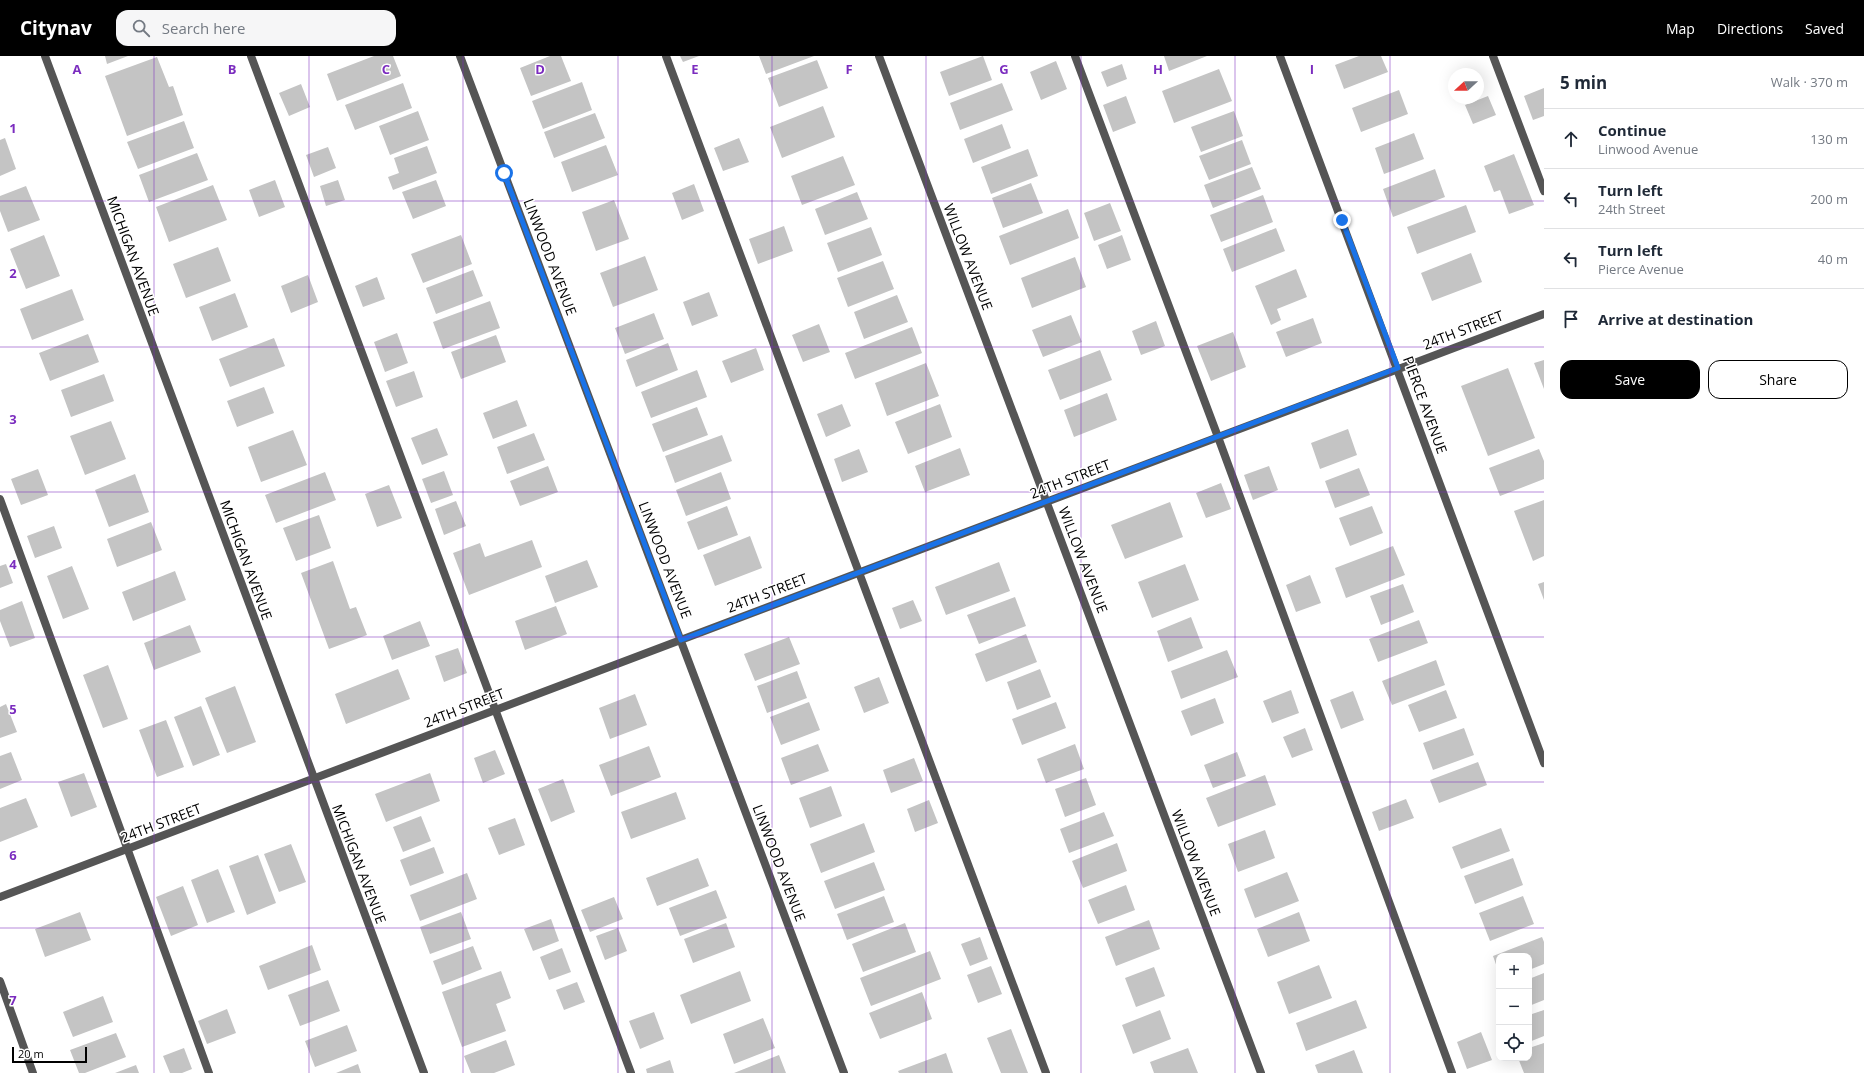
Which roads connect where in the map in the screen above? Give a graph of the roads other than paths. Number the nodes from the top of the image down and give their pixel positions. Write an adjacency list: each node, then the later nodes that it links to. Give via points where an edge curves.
1 (45, 56): 19 (street, MICHIGAN AVENUE)
2 (251, 56): 17 (street)
3 (460, 56): 16 (street, LINWOOD AVENUE)
4 (666, 56): 15 (street)
5 (879, 56): 14 (street, WILLOW AVENUE)
6 (1075, 56): 12 (street)
7 (1280, 56): 11 (street, PIERCE AVENUE)
8 (1493, 56): 9 (street)
9 (1544, 191)
10 (1544, 314): 11 (street, 24TH STREET)
11 (1398, 368): 12 (street, 24TH STREET); 18 (street, PIERCE AVENUE)
12 (1218, 437): 14 (street, 24TH STREET); 30 (street)
13 (0, 499): 20 (street)
14 (1047, 501): 15 (street, 24TH STREET); 29 (street, WILLOW AVENUE)
15 (860, 572): 16 (street, 24TH STREET); 28 (street)
16 (681, 640): 17 (street, 24TH STREET); 27 (street, LINWOOD AVENUE)
17 (496, 710): 19 (street, 24TH STREET); 26 (street)
18 (1544, 763)
19 (314, 779): 20 (street, 24TH STREET); 25 (street, MICHIGAN AVENUE)
20 (127, 849): 21 (street, 24TH STREET); 24 (street)
21 (0, 897)
22 (0, 982): 23 (street)
23 (33, 1073)
24 (208, 1073)
25 (424, 1073)
26 (631, 1073)
27 (844, 1073)
28 (1046, 1073)
29 (1261, 1073)
30 (1452, 1073)

